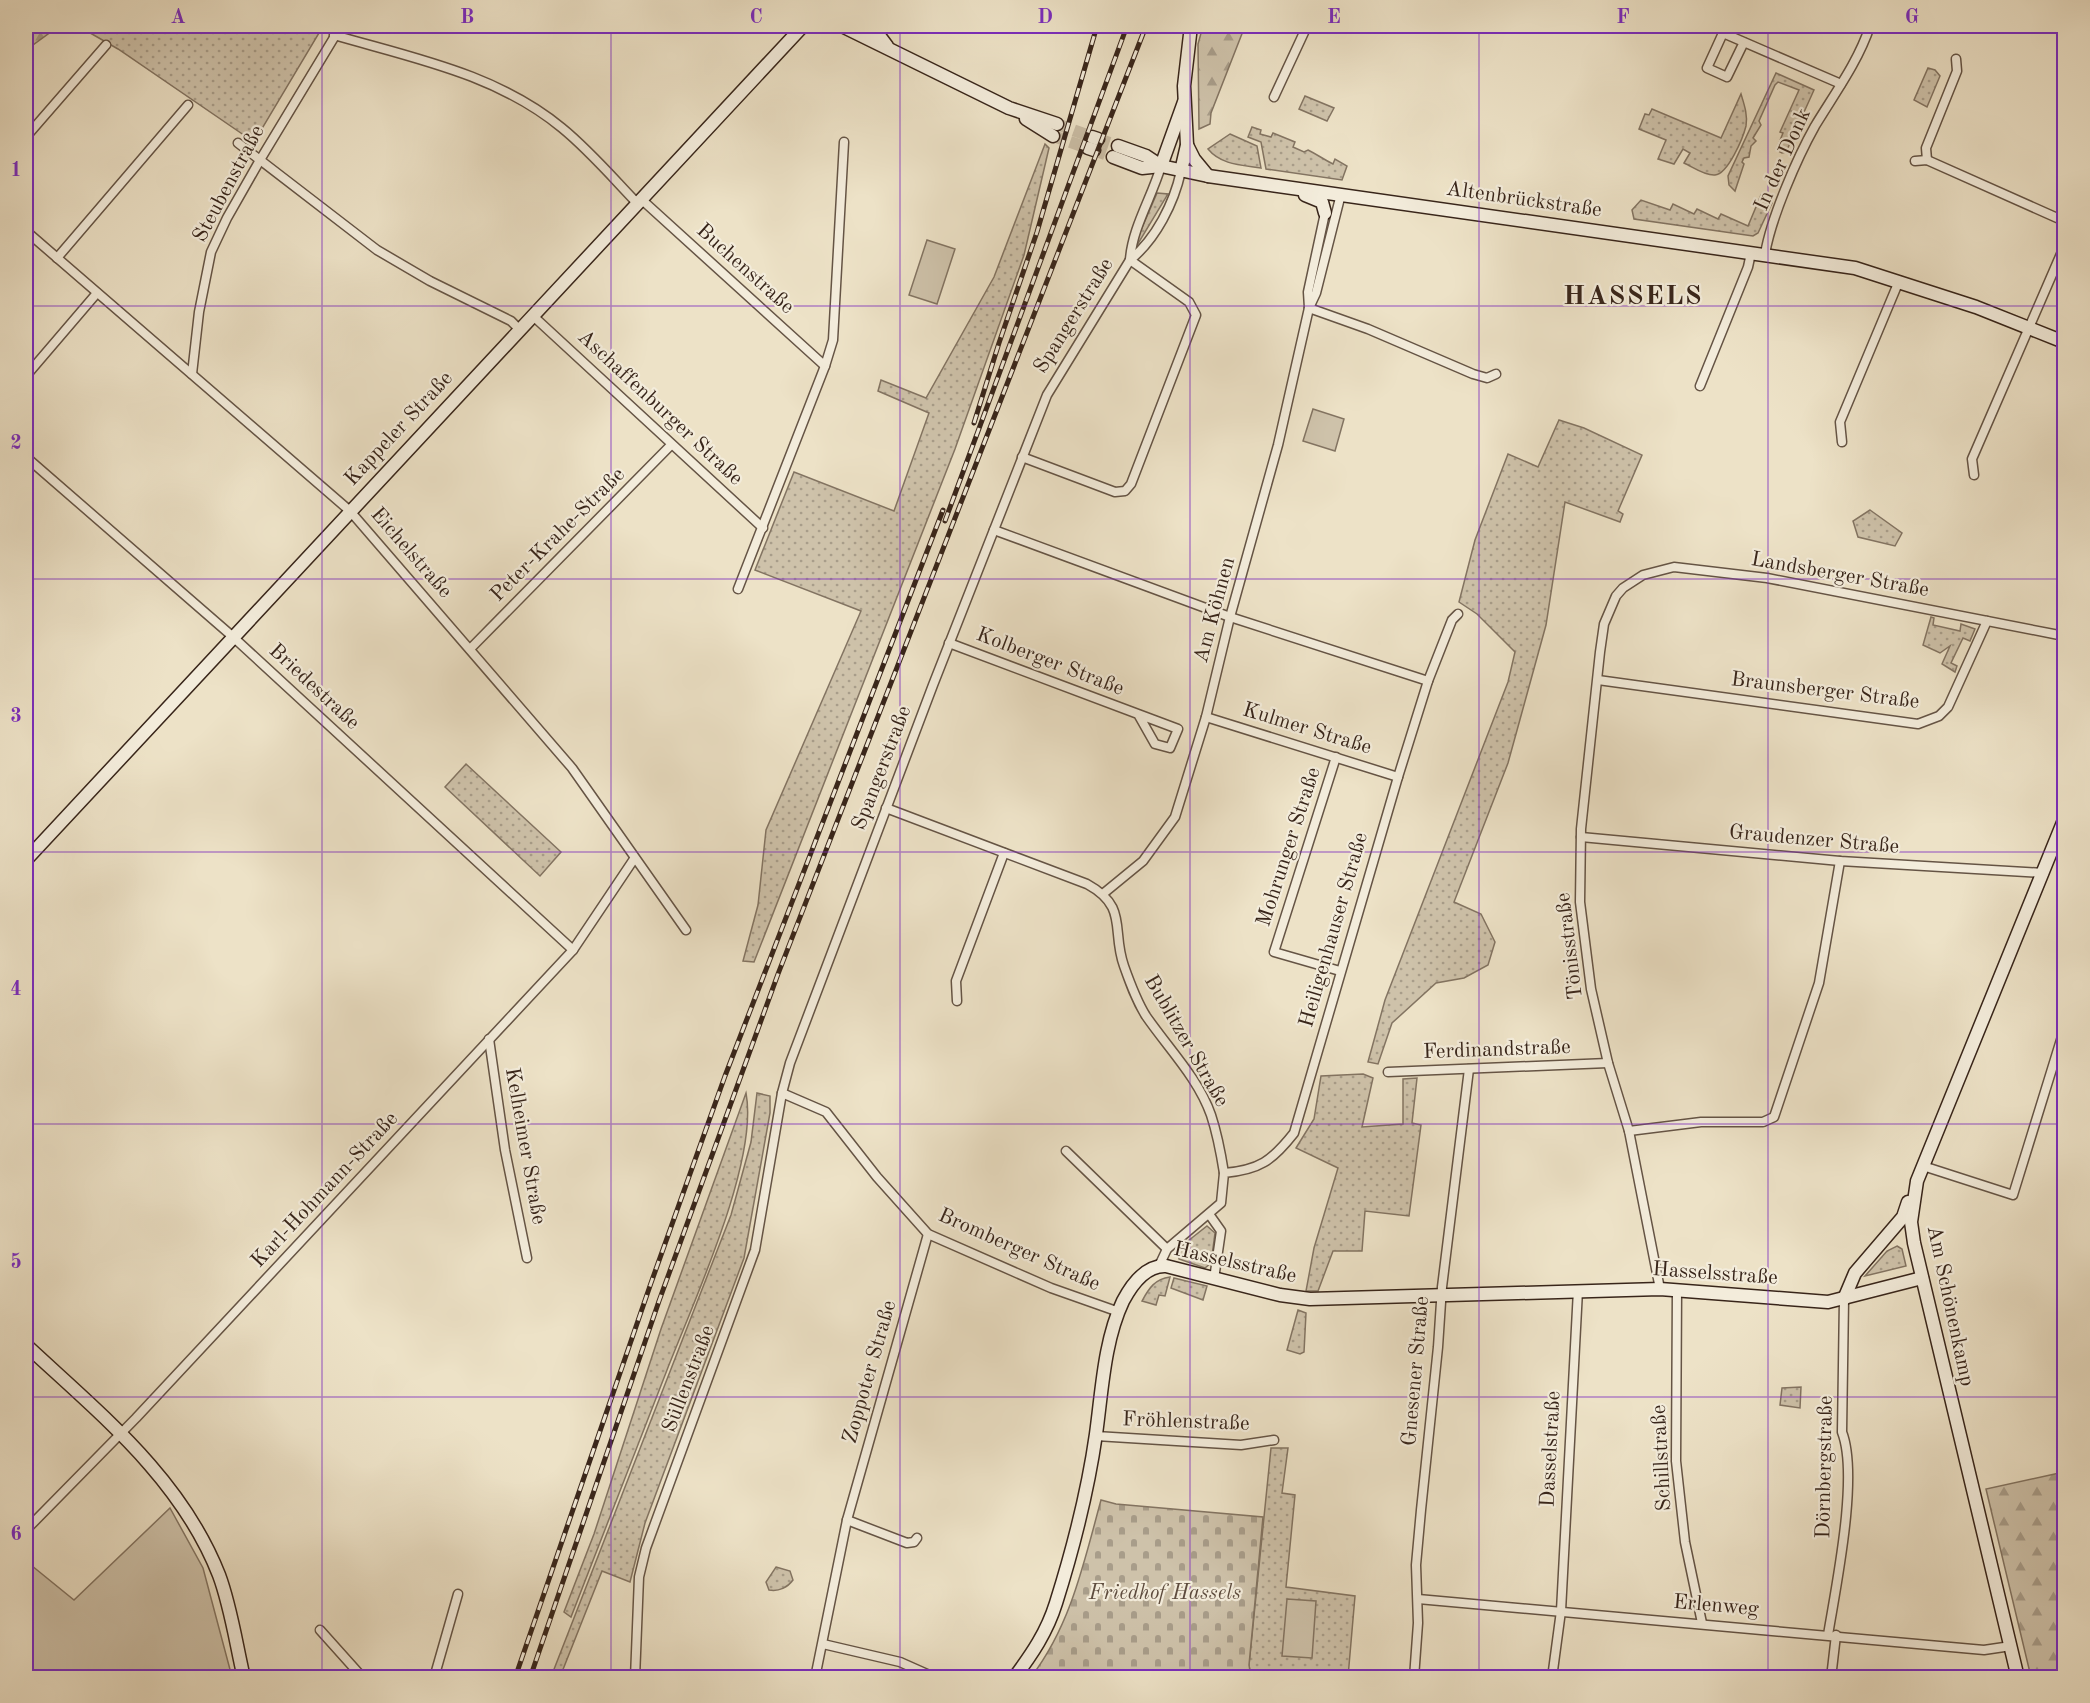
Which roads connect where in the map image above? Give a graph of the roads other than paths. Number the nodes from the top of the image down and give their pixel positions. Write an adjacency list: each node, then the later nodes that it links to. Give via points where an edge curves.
1 (341, 26): 8 (street, Steubenstraße)
2 (803, 26): 31 (street, Kappeler Straße)
3 (842, 26): 11 (street)
4 (872, 26): 11 (street)
5 (1191, 26): 15 (street)
6 (1307, 26): 14 (street)
7 (1870, 26): 13 (street, In der Donk)
8 (334, 36): 23 (street, Steubenstraße); 31 (street, Buchenstraße, via 468,74 531,105 563,129)
9 (1743, 42): 9 (street, via 1723,33 1707,68 1727,76); 13 (street)
10 (106, 45): 18 (street)
11 (892, 52): 17 (street)
12 (1956, 59): 24 (street, via 1957,71 1926,148)
13 (1841, 84): 37 (street, In der Donk, via 1792,174)
14 (1274, 97)
15 (1184, 102): 21 (street); 26 (street)
16 (188, 105): 38 (street)
17 (1055, 130)
18 (26, 137)
19 (844, 142): 47 (street, via 833,340)
20 (238, 143): 23 (street)
21 (1187, 145): 27 (street); 28 (street)
22 (1115, 152): 26 (street, Altenbrückstraße, via 1146,156)
23 (260, 160): 45 (street, via 377,250 511,321); 48 (street, Steubenstraße, via 212,252 199,312)
24 (1927, 160): 25 (street); 33 (street)
25 (1915, 161)
26 (1161, 166): 27 (street, Altenbrückstraße); 39 (street, Spangerstraße, via 1134,236)
27 (1181, 171): 28 (street, Altenbrückstraße); 39 (street, Spangerstraße, via 1162,219 1144,247)
28 (1208, 176): 29 (street, Altenbrückstraße)
29 (1291, 187): 30 (street, Altenbrückstraße); 32 (street, Altenbrückstraße, via 1318,199)
30 (1341, 194): 36 (street, Altenbrückstraße); 42 (street, Am Köhnen)
31 (639, 201): 43 (street, Kappeler Straße); 47 (street, Buchenstraße)
32 (1325, 213): 42 (street, Am Köhnen, via 1308,292)
33 (2064, 221)
34 (26, 231): 38 (street, Eichelstraße)
35 (2064, 247): 44 (street)
36 (1751, 253): 37 (street, Altenbrückstraße); 51 (street)
37 (1765, 254): 40 (street, Altenbrückstraße, via 1855,268)
38 (57, 258): 41 (street, Eichelstraße)
39 (1130, 260): 55 (street, Spangerstraße, via 1047,395); 55 (street, Spangerstraße, via 1189,302 1196,315 1131,484 1125,491 1115,492)
40 (1899, 281): 44 (street, Altenbrückstraße); 52 (street, via 1840,422)
41 (98, 293): 48 (street, Eichelstraße); 50 (street)
42 (1309, 308): 49 (street, via 1473,374 1487,378); 63 (street, Am Köhnen, via 1278,445)
43 (532, 315): 45 (street, Kappeler Straße); 53 (street, Aschaffenburger Straße)
44 (2031, 328): 46 (street, Altenbrückstraße); 56 (street, via 1972,459)
45 (519, 329): 57 (street, Kappeler Straße)
46 (2064, 342)
47 (825, 366): 58 (street)
48 (192, 374): 57 (street, Eichelstraße)
49 (1496, 374)
50 (26, 376)
51 (1700, 386)
52 (1842, 442)
53 (671, 446): 58 (street, Aschaffenburger Straße); 68 (street, Peter-Krahe-Straße)
54 (26, 457): 65 (street, Briedestraße)
55 (1022, 457): 59 (street, Spangerstraße)
56 (1974, 475)
57 (350, 511): 65 (street, Kappeler Straße); 68 (street, Eichelstraße)
58 (763, 528): 60 (street)
59 (994, 530): 63 (street); 67 (street, Spangerstraße)
60 (738, 589)
61 (1616, 596): 64 (street, Landsberger Straße, via 1643,574 1679,567 1767,578); 69 (street, Tönisstraße, via 1604,624)
62 (1458, 614): 70 (street, Heiligenhauser Straße, via 1452,620)
63 (1230, 617): 70 (street); 72 (street, Am Köhnen)
64 (1987, 621): 66 (street, Landsberger Straße); 69 (street, Braunsberger Straße, via 1948,707 1939,716 1918,724)
65 (232, 636): 80 (street, Kappeler Straße); 85 (street, Briedestraße)
66 (2064, 636)
67 (949, 643): 71 (street, Kolberger Straße); 75 (street, Spangerstraße)
68 (470, 649): 79 (street, Eichelstraße, via 572,768)
69 (1598, 680): 77 (street, Tönisstraße)
70 (1428, 681): 74 (street, Heiligenhauser Straße)
71 (1138, 714): 71 (street, Kolberger Straße, via 1155,744 1170,748 1178,729)
72 (1206, 717): 73 (street, Kulmer Straße); 83 (street, Am Köhnen, via 1175,817 1143,861)
73 (1336, 757): 74 (street, Kulmer Straße); 86 (street, Mohrunger Straße, via 1274,952)
74 (1398, 777): 86 (street, Heiligenhauser Straße)
75 (886, 808): 78 (street); 93 (street, Spangerstraße)
76 (2064, 820): 82 (street, Am Schönenkamp)
77 (1581, 837): 81 (street, Graudenzer Straße); 90 (street, Tönisstraße, via 1580,902 1588,972)
78 (1004, 853): 83 (street); 87 (street, via 956,981)
79 (634, 859): 84 (street, Eichelstraße); 85 (street, Karl-Hohmann-Straße)
80 (26, 860)
81 (1840, 861): 82 (street, Graudenzer Straße); 94 (street, via 1820,983 1774,1117 1763,1122 1701,1122)
82 (2044, 873): 96 (street, Am Schönenkamp)
83 (1104, 893): 97 (street, Bublitzer Straße, via 1118,921 1122,960 1132,988 1211,1114)
84 (686, 930)
85 (573, 950): 89 (street, Karl-Hohmann-Straße)
86 (1340, 971): 97 (street, Heiligenhauser Straße, via 1294,1133 1258,1167)
87 (957, 1001)
88 (2064, 1030): 96 (street, via 2013,1196)
89 (489, 1039): 104 (street, Kelheimer Straße, via 505,1150); 118 (street, Karl-Hohmann-Straße)
90 (1608, 1063): 91 (street, Ferdinandstraße); 94 (street, Tönisstraße)
91 (1470, 1069): 92 (street, Ferdinandstraße); 113 (street, Gnesener Straße)
92 (1388, 1072)
93 (782, 1093): 100 (street, Bromberger Straße, via 826,1112); 135 (street, Süllenstraße, via 756,1251 646,1548 639,1577)
94 (1629, 1131): 109 (street, Tönisstraße)
95 (1066, 1151): 103 (street)
96 (1923, 1166): 98 (street, Am Schönenkamp)
97 (1224, 1173): 99 (street, via 1224,1198)
98 (1913, 1197): 101 (street); 102 (street, Am Schönenkamp)
99 (1209, 1215): 103 (street); 108 (street, via 1221,1231)
100 (928, 1234): 116 (street, Bromberger Straße, via 1051,1288); 121 (street, Zoppoter Straße)
101 (1886, 1235): 102 (street, via 1901,1234); 106 (street)
102 (1914, 1243): 107 (street, Am Schönenkamp)
103 (1167, 1249): 105 (street)
104 (527, 1258)
105 (1159, 1266): 108 (street, Hasselsstraße); 116 (street, Hasselsstraße, via 1140,1276)
106 (1851, 1278): 112 (street); 114 (street); 115 (street)
107 (1922, 1278): 112 (street, Hasselsstraße); 131 (street, Am Schönenkamp)
108 (1214, 1279): 113 (street, Hasselsstraße, via 1302,1299)
109 (1660, 1289): 110 (street, Hasselsstraße); 111 (street, Hasselsstraße)
110 (1677, 1289): 115 (street, Hasselsstraße); 127 (street, Schillstraße, via 1676,1461 1685,1542)
111 (1578, 1290): 113 (street, Hasselsstraße); 126 (street, Dasselstraße)
112 (1860, 1294): 114 (street, Hasselsstraße)
113 (1442, 1297): 125 (street, Gnesener Straße, via 1418,1551)
114 (1844, 1299): 115 (street, Hasselsstraße); 129 (street, Dörnbergstraße, via 1842,1432 1847,1446 1846,1503)
115 (1821, 1301)
116 (1119, 1312): 119 (street, Hasselsstraße, via 1103,1373)
117 (26, 1345): 118 (street)
118 (121, 1434): 122 (street, Karl-Hohmann-Straße); 132 (street, via 168,1485 211,1558 224,1592)
119 (1096, 1436): 120 (street, Fröhlenstraße, via 1241,1445); 138 (street, Hasselsstraße, via 1056,1603 1039,1644)
120 (1274, 1440)
121 (848, 1520): 123 (street, via 907,1543); 130 (street, Zoppoter Straße)
122 (26, 1530)
123 (917, 1538)
124 (458, 1594): 134 (street)
125 (1418, 1599): 126 (street, Erlenweg); 139 (street, Gnesener Straße)
126 (1561, 1611): 127 (street, Erlenweg); 140 (street, Dasselstraße)
127 (1702, 1623): 129 (street, Erlenweg)
128 (320, 1630): 133 (street)
129 (1832, 1635): 131 (street, Erlenweg, via 1984,1650); 141 (street, Dörnbergstraße)
130 (823, 1644): 136 (street, Zoppoter Straße); 137 (street, via 900,1662)
131 (2011, 1646): 142 (street, Am Schönenkamp)
132 (244, 1677)
133 (363, 1677)
134 (434, 1677)
135 (635, 1677)
136 (815, 1677)
137 (936, 1677)
138 (1014, 1677)
139 (1414, 1677)
140 (1552, 1677)
141 (1831, 1677)
142 (2018, 1677)

